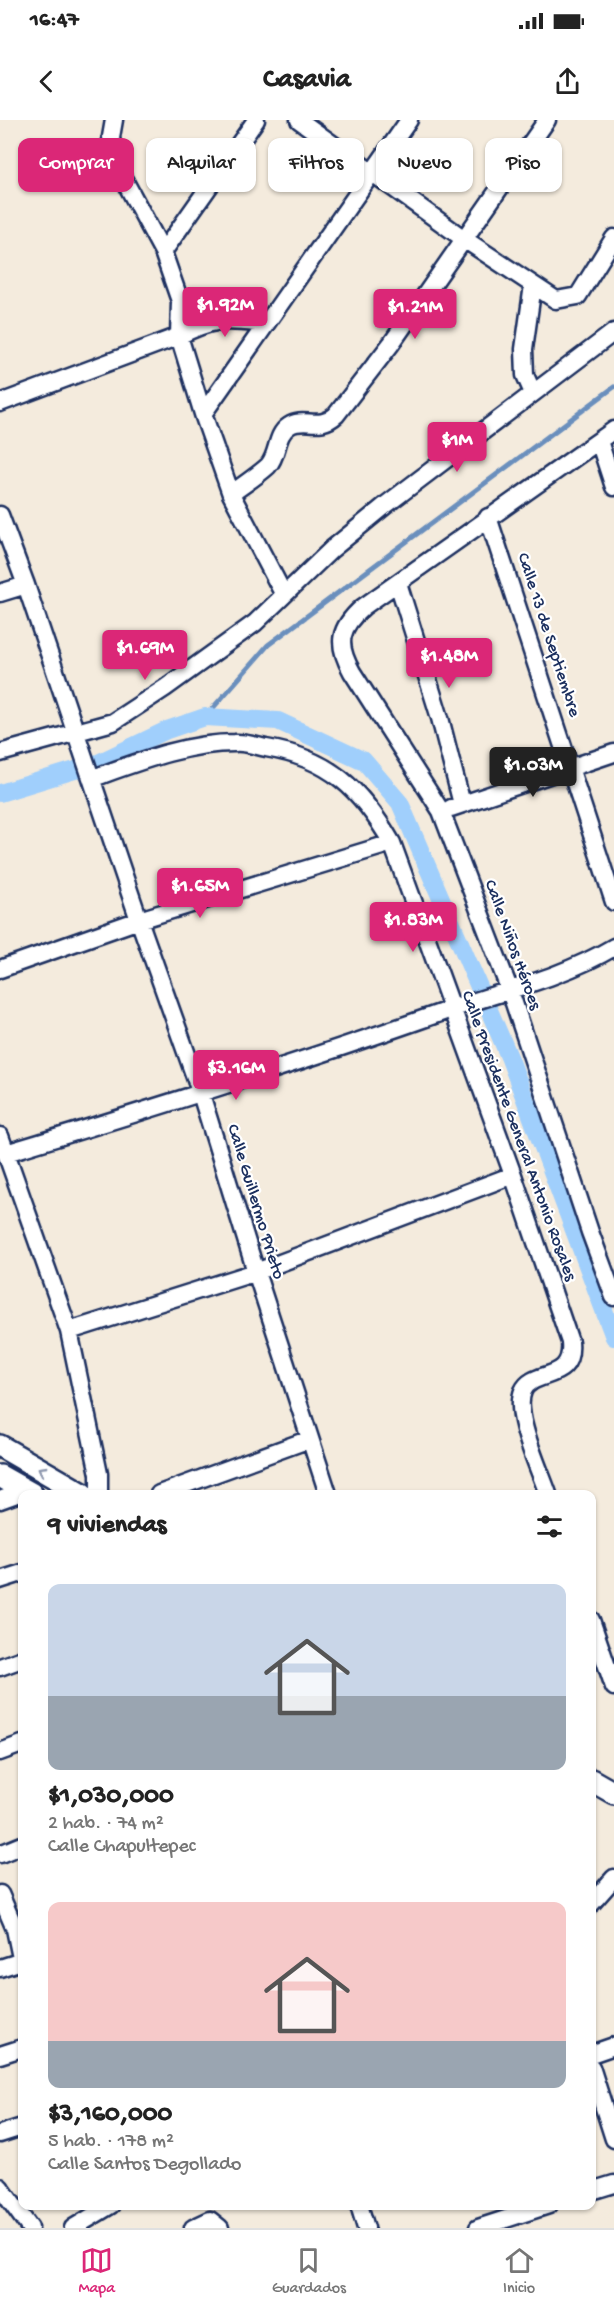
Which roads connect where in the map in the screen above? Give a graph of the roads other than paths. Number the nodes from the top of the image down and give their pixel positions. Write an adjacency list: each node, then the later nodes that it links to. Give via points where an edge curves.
1 (114, 120): 9 (street, via 111,136 115,163)
2 (256, 120): 9 (street)
3 (299, 120): 6 (street)
4 (409, 120): 6 (street)
5 (547, 120): 7 (street)
6 (373, 172): 7 (street); 11 (street)
7 (464, 238): 10 (street); 20 (street, via 336,415 325,423 291,424 283,430 269,465)
8 (614, 238): 10 (street, via 578,296 556,300)
9 (162, 252): 13 (street, via 180,301)
10 (534, 285): 14 (street, via 524,349 525,375)
11 (266, 324): 13 (street, via 231,320 203,324); 16 (street)
12 (614, 332): 14 (street)
13 (180, 336): 15 (street); 16 (street)
14 (533, 393): 26 (street, via 387,504)
15 (0, 403)
16 (203, 414): 20 (street)
17 (614, 430): 18 (street)
18 (599, 441): 19 (street); 22 (street)
19 (614, 488)
20 (231, 494): 26 (street)
21 (0, 515): 24 (street, Calle Guillermo Prieto)
22 (488, 517): 23 (street); 30 (street, Calle 13 de Septiembre)
23 (399, 583): 32 (street); 33 (street, Calle Niños Héroes, via 353,616 341,642 342,655)
24 (26, 585): 25 (street); 27 (street, Calle Guillermo Prieto)
25 (0, 594)
26 (284, 595): 27 (street, via 255,623 165,688 113,722)
27 (77, 735): 28 (street); 31 (street, Calle Guillermo Prieto)
28 (0, 753)
29 (614, 753): 30 (street)
30 (571, 767): 32 (street); 35 (street, Calle 13 de Septiembre)
31 (92, 775): 34 (street, Calle Presidente General Antonio Rosales, via 160,755 236,742 292,752 322,766 361,797); 36 (street, Calle Guillermo Prieto)
32 (462, 804): 33 (street)
33 (441, 811): 39 (street, Calle Niños Héroes)
34 (392, 843): 36 (street); 40 (street, Calle Presidente General Antonio Rosales)
35 (614, 902)
36 (139, 920): 38 (street); 41 (street, Calle Guillermo Prieto)
37 (614, 947): 39 (street, via 589,962)
38 (0, 969)
39 (504, 993): 40 (street); 46 (street, Calle Niños Héroes)
40 (456, 1007): 41 (street); 44 (street, Calle Presidente General Antonio Rosales)
41 (201, 1094): 43 (street); 45 (street, Calle Guillermo Prieto)
42 (0, 1136): 43 (street)
43 (6, 1153): 47 (street)
44 (513, 1175): 45 (street); 56 (street, Calle Presidente General Antonio Rosales, via 570,1342 569,1361 530,1383 523,1389 521,1400 524,1424)
45 (256, 1272): 47 (street); 48 (street, Calle Guillermo Prieto)
46 (614, 1297)
47 (69, 1331): 53 (street)
48 (310, 1438): 54 (street); 55 (street, Calle Guillermo Prieto)
49 (0, 1446): 52 (street, one-way to 49)
50 (0, 1476): 51 (street)
51 (24, 1490)
52 (76, 1490)
53 (99, 1490)
54 (170, 1490)
55 (327, 1490)
56 (547, 1490)
57 (18, 1495): 58 (street)
58 (0, 1500)
59 (18, 1574): 60 (street)
60 (0, 1580)
61 (596, 1635): 64 (street)
62 (18, 1660): 63 (street)
63 (0, 1666)
64 (614, 1687)
65 (18, 1745): 66 (street)
66 (0, 1752)
67 (596, 1783): 68 (street)
68 (614, 1793)
69 (18, 1847): 70 (street)
70 (0, 1854)
71 (614, 1878): 73 (street)
72 (0, 1894): 74 (street)
73 (596, 1898)
74 (18, 1943)
75 (18, 1963): 76 (street)
76 (0, 1968)
77 (614, 2046): 79 (street)
78 (18, 2049): 80 (street)
79 (596, 2052)
80 (0, 2055)
81 (596, 2083): 84 (street)
82 (18, 2128): 83 (street)
83 (0, 2134)
84 (614, 2139)
85 (614, 2184): 87 (street)
86 (0, 2187): 92 (street)
87 (596, 2189)
88 (103, 2210): 93 (street)
89 (361, 2210): 95 (street)
90 (534, 2210): 96 (street)
91 (215, 2224): 94 (street)
92 (30, 2228)
93 (73, 2228)
94 (193, 2228)
95 (366, 2228)
96 (478, 2228)

